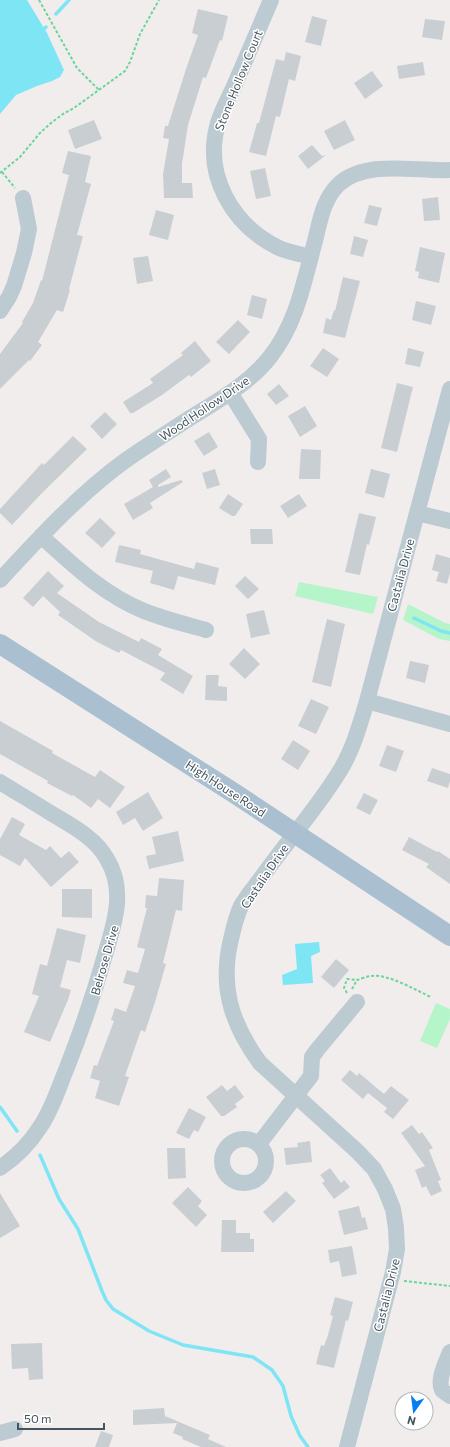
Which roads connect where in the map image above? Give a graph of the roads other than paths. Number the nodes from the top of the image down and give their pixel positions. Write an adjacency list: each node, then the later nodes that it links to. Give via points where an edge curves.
1 (271, 0): 4 (street, Stone Hollow Court, via 218,122 215,163 222,191 242,222 280,249)
2 (450, 170): 4 (street, Wood Hollow Drive, via 403,168 354,174 338,185 325,203)
3 (23, 198): 5 (street, via 29,229 14,286)
4 (310, 257): 7 (street, Wood Hollow Drive, via 296,310 284,337 257,372)
5 (0, 311)
6 (450, 389): 9 (street, Castalia Drive)
7 (231, 394): 8 (street, via 260,439); 11 (street, Wood Hollow Drive, via 121,464 79,498)
8 (258, 462)
9 (417, 513): 10 (street); 15 (street, Castalia Drive)
10 (450, 521)
11 (41, 536): 12 (street, Wood Hollow Drive); 13 (street, via 76,569 112,594 144,610)
12 (0, 580)
13 (206, 630)
14 (0, 644): 18 (main road, High House Road)
15 (366, 701): 16 (street); 18 (street, Castalia Drive, via 357,734 341,769)
16 (450, 724)
17 (0, 782): 23 (street, Belrose Drive, via 82,833 97,846 114,875 118,901 95,992 52,1105 32,1139)
18 (294, 833): 19 (main road, High House Road); 21 (street, Castalia Drive, via 241,906 227,953 227,992 238,1028 248,1047 260,1063)
19 (450, 936)
20 (357, 1002): 21 (street, via 312,1057 310,1076)
21 (296, 1097): 22 (street); 26 (street, Castalia Drive, via 374,1169 393,1209 396,1228 397,1249 393,1272)
22 (259, 1144)
23 (0, 1168)
24 (449, 1355): 25 (street, via 440,1384 443,1391)
25 (450, 1396)
26 (347, 1447)

